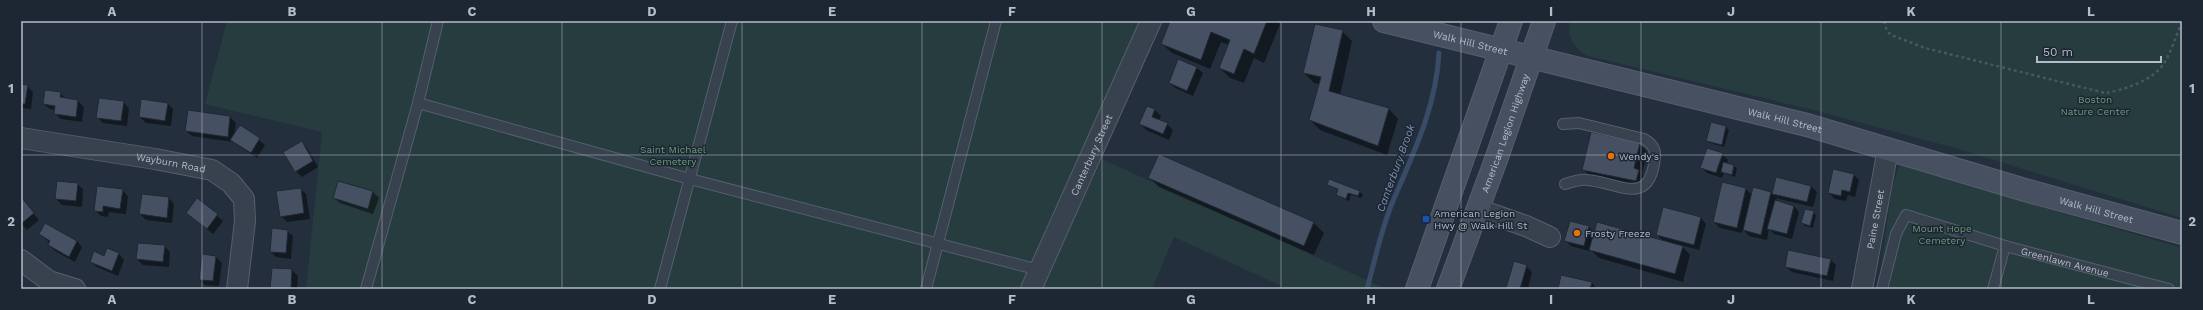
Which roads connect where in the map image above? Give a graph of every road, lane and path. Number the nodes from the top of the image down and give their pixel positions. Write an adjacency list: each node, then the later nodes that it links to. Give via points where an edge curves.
1 (438, 21): 12 (lane)
2 (732, 21): 16 (lane)
3 (996, 21): 21 (lane)
4 (1151, 21): 24 (street, Canterbury Street)
5 (1384, 21): 10 (main road, Walk Hill Street)
6 (1511, 21): 10 (main road)
7 (1544, 21): 11 (main road, American Legion Highway)
8 (1884, 21): 9 (path, via 1891,35 1924,48 2105,92 2117,91 2143,79 2162,65)
9 (2182, 22)
10 (1500, 50): 11 (main road, Walk Hill Street); 31 (main road)
11 (1531, 58): 15 (main road, Walk Hill Street, via 1793,121); 18 (main road, American Legion Highway)
12 (418, 103): 16 (lane); 27 (lane)
13 (1563, 124): 17 (lane, via 1579,123 1644,139 1650,143 1655,153 1648,181 1637,189 1586,179)
14 (21, 138): 26 (street, Wayburn Road, via 212,170 231,182 244,199 246,221)
15 (1888, 149): 19 (main road, Walk Hill Street); 33 (street, Paine Street)
16 (690, 179): 21 (lane); 28 (lane)
17 (1565, 184)
18 (1477, 209): 20 (street); 32 (main road, American Legion Highway)
19 (2182, 233)
20 (1550, 237)
21 (939, 243): 24 (lane); 29 (lane)
22 (2005, 246): 34 (lane, Greenlawn Avenue, via 1906,215 1896,234); 35 (lane); 36 (lane, Greenlawn Avenue)
23 (21, 260): 25 (street, via 49,281)
24 (1039, 270): 30 (street, Canterbury Street)
25 (75, 289)
26 (237, 289)
27 (366, 289)
28 (660, 289)
29 (926, 289)
30 (1031, 289)
31 (1417, 289)
32 (1448, 289)
33 (1862, 289)
34 (1882, 289)
35 (1993, 289)
36 (2169, 289)

